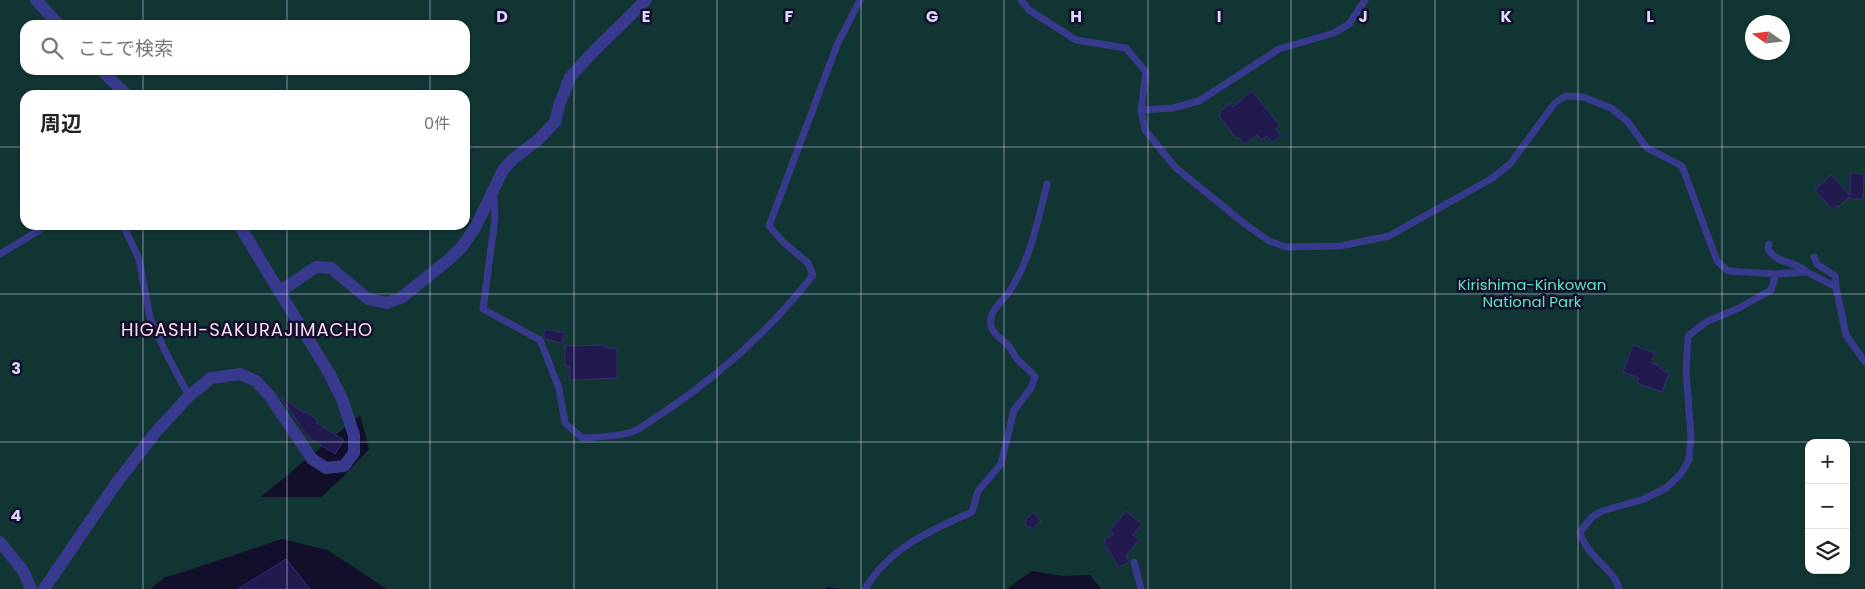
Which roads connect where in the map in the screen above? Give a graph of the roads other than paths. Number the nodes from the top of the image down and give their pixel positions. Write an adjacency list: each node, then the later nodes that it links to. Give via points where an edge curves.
1 (36, 0): 6 (street)
2 (646, 0): 11 (street, via 570,77 555,122 513,159)
3 (860, 0): 11 (lane, via 837,45 769,226 808,263 813,276 790,305 726,367 634,431 582,438 565,423 558,388 540,340 483,309 495,218)
4 (1021, 0): 9 (lane, via 1029,10 1076,40 1126,48 1146,72)
5 (1365, 0): 9 (lane, via 1349,24 1334,33 1280,49 1199,101 1173,108)
6 (54, 20)
7 (106, 75): 8 (street)
8 (122, 90)
9 (1141, 110): 19 (lane, via 1145,130 1176,168 1269,241 1286,247 1340,246 1389,236 1491,179 1510,164 1555,103 1565,96 1583,97 1612,108 1627,121 1647,148 1682,166 1717,261 1728,271)
10 (1047, 184): 28 (lane, via 1028,256 1010,291 991,317 992,330 1035,377 1031,388 1014,410 1001,464 978,491 972,512 906,544 884,563)
11 (494, 187): 21 (street, via 462,247 401,298 386,304 368,299 331,268 316,266)
12 (39, 230): 16 (lane)
13 (125, 230): 23 (lane, via 139,259 150,318)
14 (242, 230): 21 (street)
15 (1769, 244): 18 (lane, via 1772,257)
16 (0, 254)
17 (1814, 257): 20 (lane, via 1817,264 1835,276)
18 (1807, 272): 19 (lane); 20 (lane)
19 (1776, 274): 30 (lane, via 1771,290 1706,322 1688,336 1686,372 1691,435 1689,460 1680,475 1666,488 1644,499 1602,511 1592,517 1580,532 1582,541 1610,572)
20 (1836, 287): 22 (lane, via 1846,334)
21 (278, 292): 23 (street, via 342,399 354,435 354,453 344,466 326,468 312,459 269,395 256,382 240,374 211,378)
22 (1865, 362)
23 (189, 396): 27 (street, via 114,485)
24 (0, 542): 26 (street, via 24,572)
25 (1134, 562): 29 (lane)
26 (31, 589)
27 (44, 589)
28 (865, 589)
29 (1141, 589)
30 (1619, 589)

